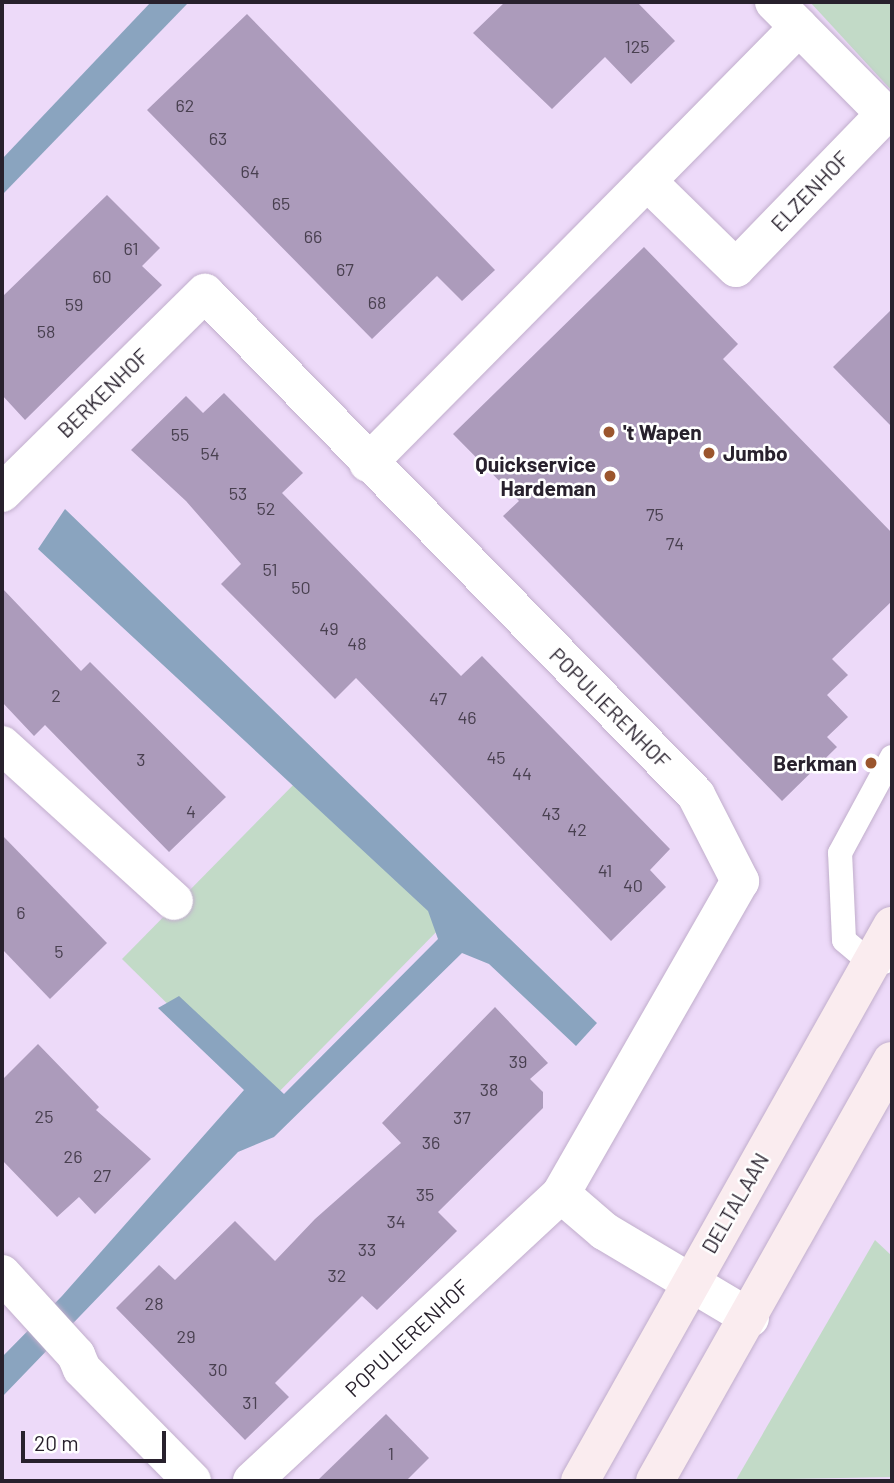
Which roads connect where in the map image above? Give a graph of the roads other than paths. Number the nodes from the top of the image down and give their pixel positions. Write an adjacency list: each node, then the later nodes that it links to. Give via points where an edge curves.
1 (786, 14): 2 (street, ELZENHOF); 2 (street, ELZENHOF, via 885,114 736,268)
2 (647, 181): 4 (street, ELZENHOF)
3 (205, 293): 4 (street, POPULIERENHOF); 5 (street, BERKENHOF)
4 (368, 463): 12 (street, POPULIERENHOF, via 696,795 740,881)
5 (2, 493)
6 (2, 746): 8 (street)
7 (892, 757): 10 (lane, via 841,853 844,940)
8 (174, 901)
9 (892, 926): 10 (street, DELTALAAN)
10 (882, 962): 13 (street, DELTALAAN)
11 (892, 1061): 15 (street)
12 (561, 1194): 13 (street, via 604,1231); 17 (street, POPULIERENHOF)
13 (690, 1283): 15 (street); 18 (street, DELTALAAN)
14 (13, 1288): 16 (street, via 76,1355 82,1369)
15 (750, 1318): 19 (street)
16 (192, 1481)
17 (252, 1481)
18 (580, 1481)
19 (655, 1481)

